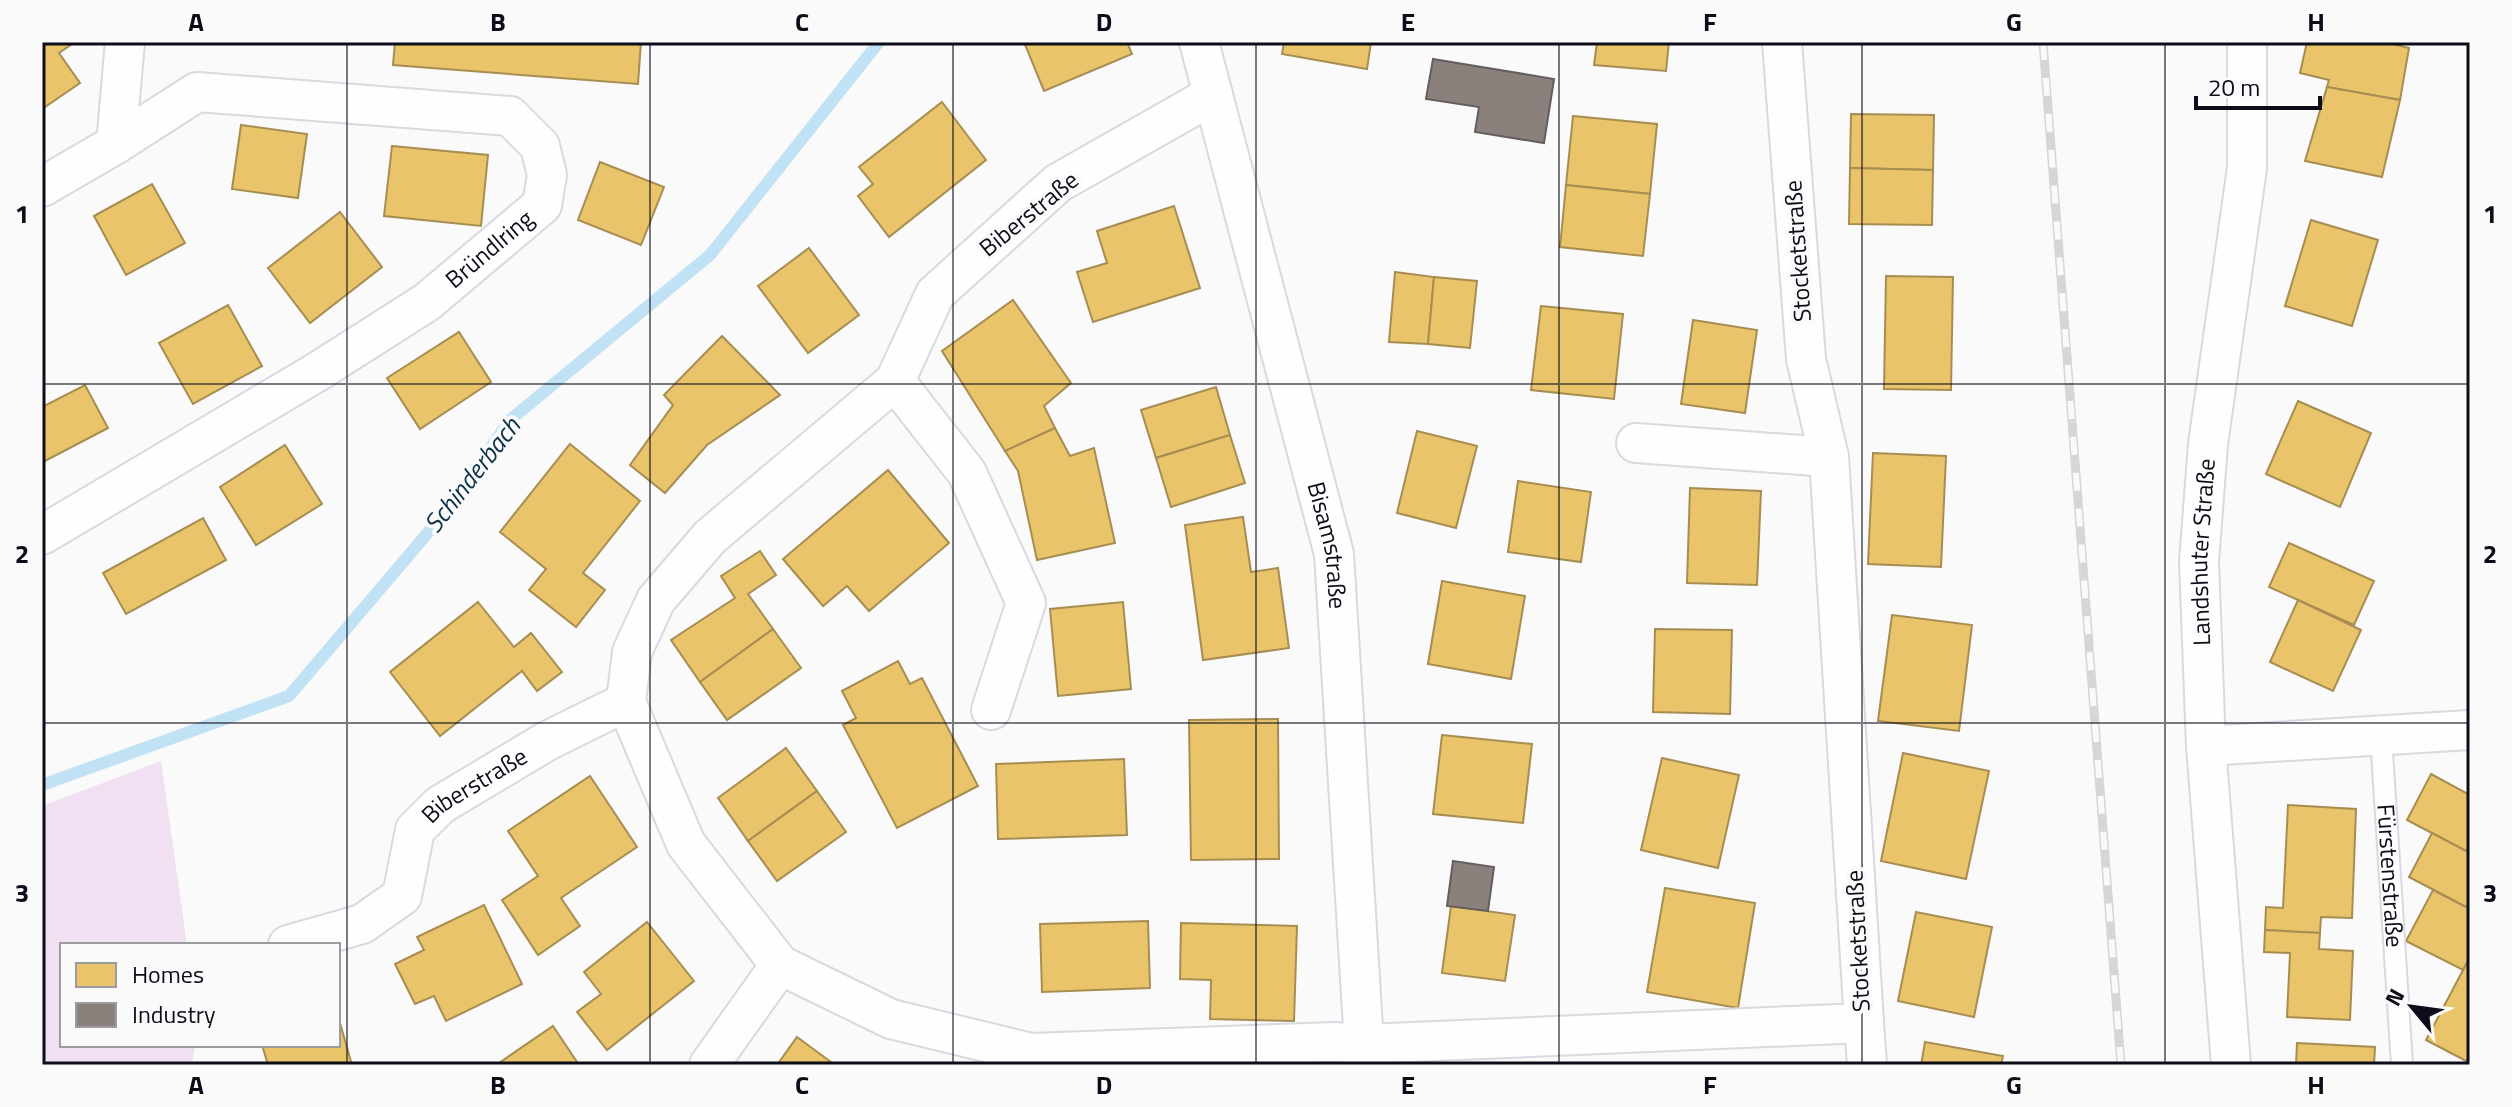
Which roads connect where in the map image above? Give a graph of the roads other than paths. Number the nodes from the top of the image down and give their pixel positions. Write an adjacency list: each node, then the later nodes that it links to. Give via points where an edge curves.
1 (125, 42): 6 (street)
2 (1199, 42): 5 (street, Bisamstraße)
3 (1782, 42): 10 (street, Stocketstraße, via 1806,359)
4 (2247, 42): 16 (street, Landshuter Straße, via 2247,168 2208,444 2199,562)
5 (1213, 95): 8 (street, Biberstraße, via 1058,183 935,294); 20 (street, Bisamstraße, via 1334,554)
6 (116, 144): 7 (street, Bründlring); 11 (street, Bründlring, via 197,92 510,116 540,146 547,175 542,205 427,302)
7 (42, 187)
8 (895, 381): 12 (street, Biberstraße, via 710,537 656,600 632,652); 13 (street, via 967,473 1026,603)
9 (1636, 443): 10 (street)
10 (1829, 457): 19 (street, Stocketstraße)
11 (42, 535)
12 (626, 702): 17 (street, Biberstraße, via 547,741 440,805 415,830 402,896 362,924); 18 (street, Biberstraße, via 686,844)
13 (991, 710)
14 (2470, 730): 15 (street)
15 (2381, 736): 16 (street); 25 (lane, Fürstenstraße)
16 (2206, 746): 24 (street, Landshuter Straße)
17 (295, 943)
18 (780, 965): 21 (street, Biberstraße, via 891,1019); 22 (street)
19 (1864, 1023): 20 (street, Stocketstraße); 23 (street)
20 (1364, 1055): 21 (street, Biberstraße, via 1334,1042)
21 (1030, 1059)
22 (709, 1065)
23 (1867, 1065)
24 (2231, 1065)
25 (2402, 1065)

